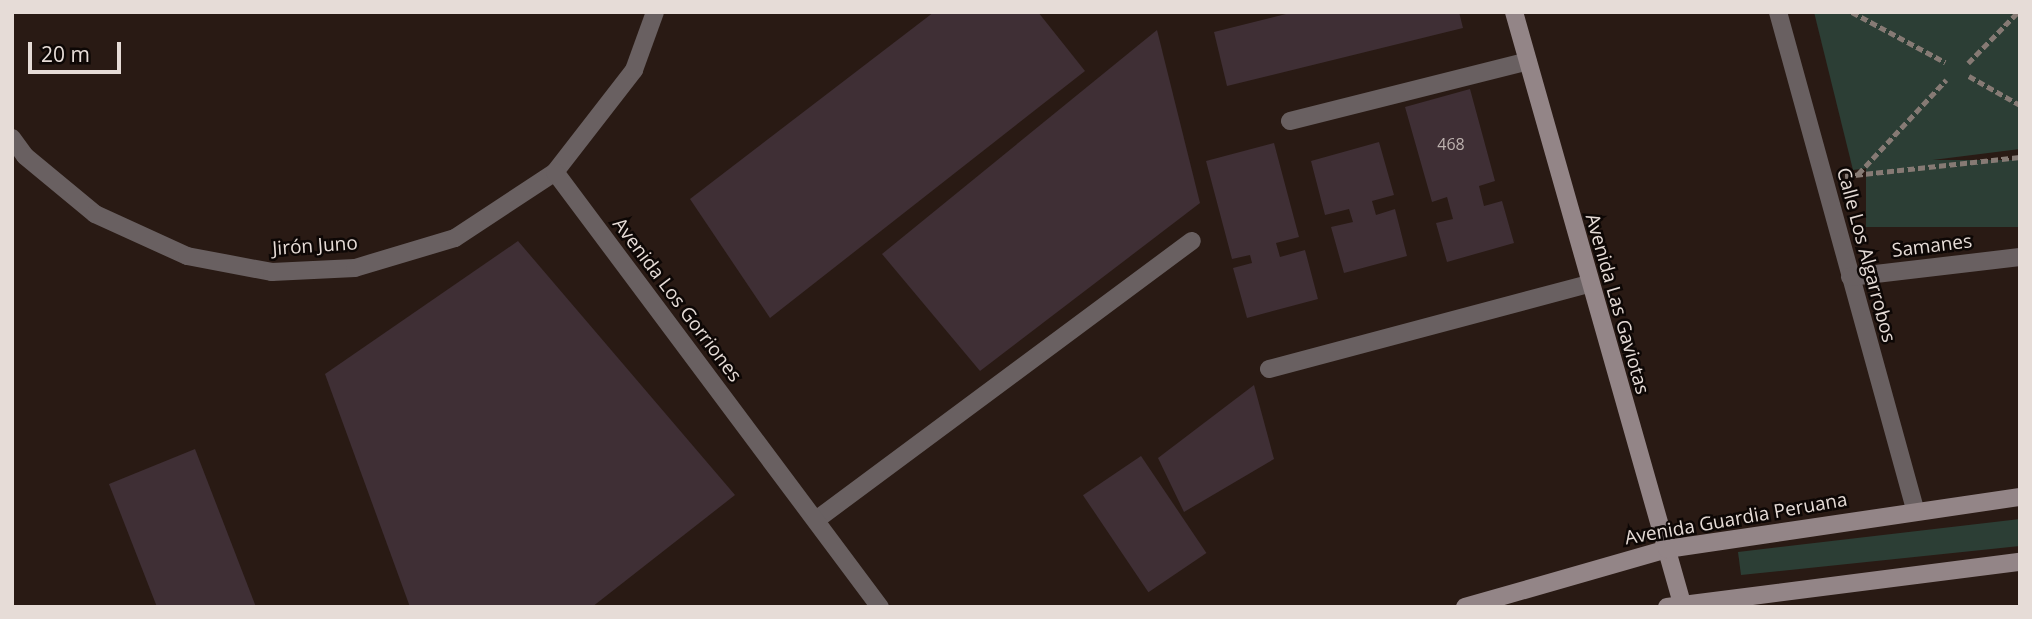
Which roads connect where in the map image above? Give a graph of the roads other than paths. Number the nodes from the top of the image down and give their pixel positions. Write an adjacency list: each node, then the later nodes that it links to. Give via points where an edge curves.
1 (655, 12): 7 (street, via 634,69)
2 (1514, 12): 4 (street, Avenida Las Gaviotas)
3 (1778, 12): 10 (street, Calle Los Algarrobos)
4 (1528, 61): 5 (street); 11 (street, Avenida Las Gaviotas)
5 (1290, 121)
6 (12, 138): 7 (street, Jirón Juno, via 24,156 95,214 187,256 272,272 355,268 455,238)
7 (555, 172): 15 (street, Avenida Los Gorriones)
8 (1192, 241): 15 (street)
9 (2020, 257): 10 (street, Samanes)
10 (1850, 277): 14 (street, Calle Los Algarrobos)
11 (1589, 284): 12 (street); 16 (street, Avenida Las Gaviotas)
12 (1269, 369)
13 (2020, 497): 14 (street, Avenida Guardia Peruana)
14 (1915, 509): 16 (street, Avenida Guardia Peruana)
15 (816, 520): 19 (street, Avenida Los Gorriones)
16 (1667, 549): 18 (street, Avenida Las Gaviotas); 20 (street, Avenida Guardia Peruana)
17 (2020, 562): 18 (street)
18 (1677, 606)
19 (880, 607)
20 (1465, 607)

